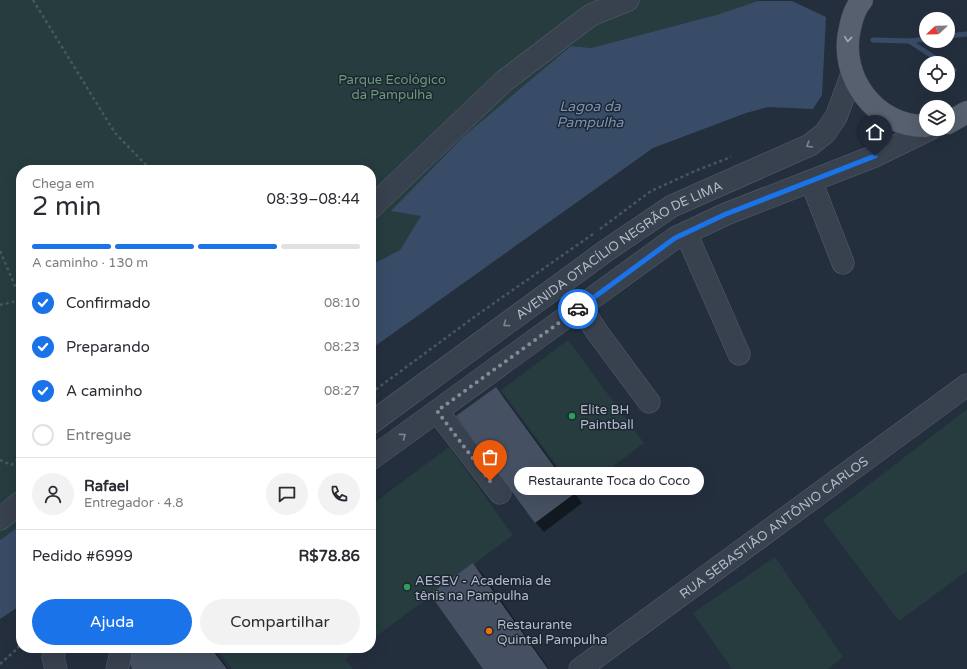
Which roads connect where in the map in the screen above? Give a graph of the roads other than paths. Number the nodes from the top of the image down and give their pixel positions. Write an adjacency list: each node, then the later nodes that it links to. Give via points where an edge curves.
1 (628, 0): 11 (street, via 591,15 504,81)
2 (859, 5): 3 (main road, one-way to 3, via 847,39)
3 (850, 68): 8 (main road, via 858,88 882,113 900,122); 19 (street, AVENIDA OTACÍLIO NEGRÃO DE LIMA, one-way to 19, via 836,117 825,133 810,146 672,206 607,250)
4 (967, 112): 5 (main road)
5 (955, 119)
6 (967, 120): 7 (main road)
7 (955, 122)
8 (919, 126)
9 (919, 134): 10 (street, AVENIDA OTACÍLIO NEGRÃO DE LIMA, via 875,156)
10 (811, 181): 12 (street, AVENIDA OTACÍLIO NEGRÃO DE LIMA, via 726,214); 13 (street)
11 (376, 203)
12 (686, 233): 14 (street, AVENIDA OTACÍLIO NEGRÃO DE LIMA, via 675,238); 15 (street)
13 (843, 263)
14 (581, 307): 17 (street); 18 (street, AVENIDA OTACÍLIO NEGRÃO DE LIMA)
15 (739, 354)
16 (967, 385): 26 (street, RUA SEBASTIÃO ANTÔNIO CARLOS)
17 (649, 402)
18 (437, 411): 20 (street, AVENIDA OTACÍLIO NEGRÃO DE LIMA, one-way to 18); 21 (street)
19 (376, 419)
20 (376, 455)
21 (500, 493)
22 (16, 506): 23 (street)
23 (0, 519)
24 (120, 653): 25 (street)
25 (117, 669)
26 (580, 669)

